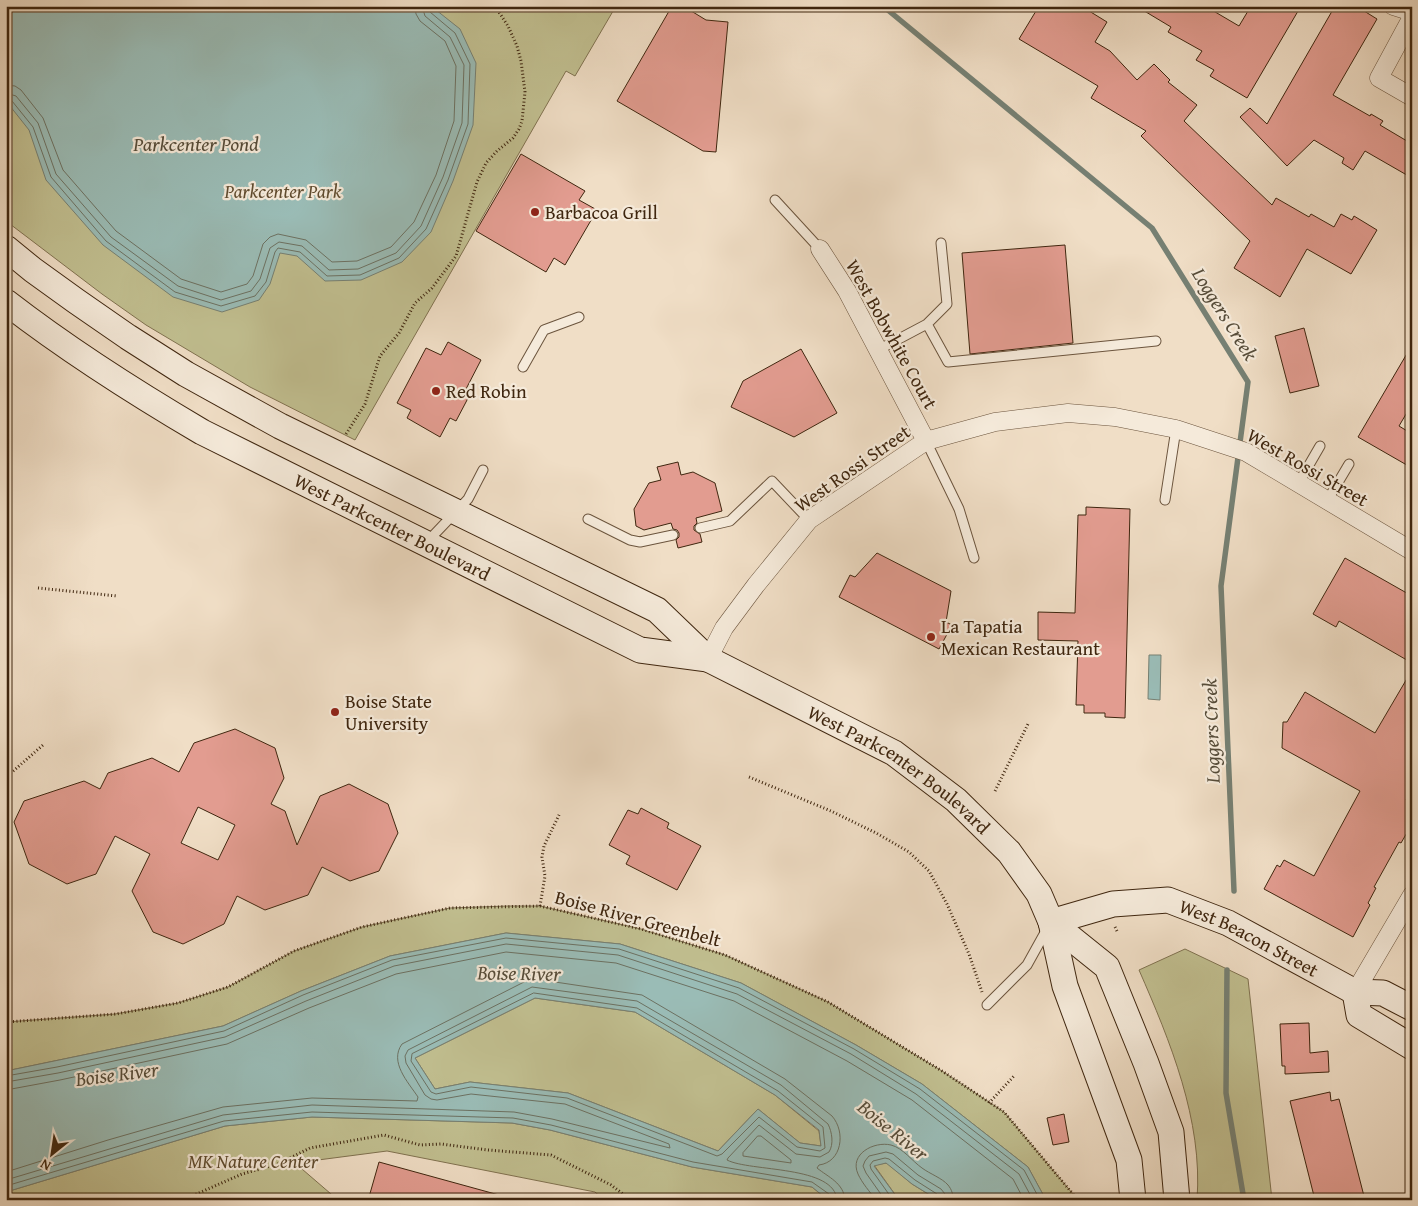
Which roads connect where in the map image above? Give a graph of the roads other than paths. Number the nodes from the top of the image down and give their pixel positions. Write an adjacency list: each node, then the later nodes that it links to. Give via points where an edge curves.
1 (1393, 6): 2 (street)
2 (1412, 12)
3 (1412, 17): 4 (street, via 1379,78)
4 (1412, 97)
5 (775, 200): 8 (lane)
6 (941, 243): 11 (lane, via 947,304)
7 (6, 248): 23 (main road, West Parkcenter Boulevard, via 128,338 186,374 280,426)
8 (820, 249): 13 (street, West Bobwhite Court)
9 (6, 302): 28 (main road, West Parkcenter Boulevard, via 89,362 202,432)
10 (579, 317): 14 (lane, via 544,330)
11 (927, 324): 12 (lane, via 948,362); 13 (lane)
12 (1156, 340)
13 (878, 350): 16 (street, West Bobwhite Court)
14 (523, 367)
15 (1176, 429): 16 (street, West Rossi Street, via 1115,417 1068,414 995,422); 20 (street, West Rossi Street, via 1246,452); 21 (lane)
16 (926, 441): 25 (street, West Rossi Street); 30 (lane, via 959,509)
17 (1320, 446): 20 (lane)
18 (1350, 464): 22 (lane)
19 (484, 470): 23 (lane, via 468,499)
20 (1298, 484): 22 (street, West Rossi Street)
21 (1165, 500)
22 (1327, 501): 29 (street, West Rossi Street)
23 (455, 512): 28 (lane); 31 (main road, West Parkcenter Boulevard, via 657,610)
24 (588, 519): 27 (lane, via 640,542)
25 (809, 520): 26 (lane, via 772,481 730,521); 31 (street, West Rossi Street, via 724,628)
26 (700, 528)
27 (673, 535)
28 (426, 543): 31 (main road, West Parkcenter Boulevard, via 640,650)
29 (1412, 551)
30 (974, 558)
31 (708, 659): 33 (main road, West Parkcenter Boulevard, via 894,753 956,800 1008,852 1039,894)
32 (1412, 895): 34 (street)
33 (1051, 922): 34 (main road, West Beacon Street, via 1114,904 1168,900 1228,923); 35 (lane, via 1027,965); 38 (main road, West Parkcenter Boulevard, via 1065,986 1129,1160); 39 (main road, West Parkcenter Boulevard, via 1107,967 1170,1132)
34 (1355, 992): 36 (main road, West Beacon Street, via 1383,993); 37 (main road, via 1359,1015)
35 (987, 1005)
36 (1412, 1008)
37 (1412, 1047)
38 (1133, 1200)
39 (1177, 1200)

